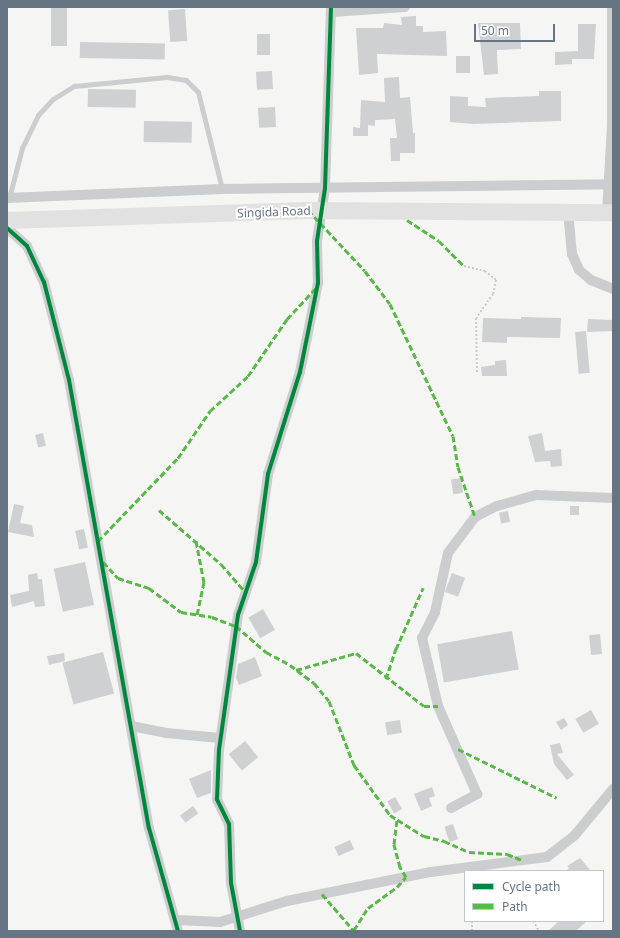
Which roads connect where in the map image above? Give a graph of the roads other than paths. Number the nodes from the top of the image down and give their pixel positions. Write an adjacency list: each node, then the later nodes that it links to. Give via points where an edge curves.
1 (405, 7): 3 (street)
2 (612, 7): 4 (street)
3 (332, 9): 5 (street)
4 (611, 184): 5 (street); 10 (street)
5 (325, 188): 6 (street); 8 (street)
6 (222, 189): 7 (street); 7 (lane, via 198,92 186,80 167,77 74,86 53,99 38,115 22,148)
7 (8, 198)
8 (323, 210): 9 (highway, Singida Road); 11 (highway, Singida Road); 16 (street, via 317,241 318,282 312,304 308,339 268,474 256,562 238,615)
9 (568, 211): 10 (highway, Singida Road); 13 (street, via 572,254 579,270 591,280)
10 (610, 212)
11 (7, 220)
12 (7, 228): 15 (street, via 27,246 44,282 69,380)
13 (613, 290)
14 (613, 498): 18 (street, via 536,495 497,506 475,517 448,553 435,612 422,638 438,706 477,794)
15 (131, 726): 16 (street, via 166,733); 20 (street, via 149,828)
16 (220, 738): 19 (street, via 217,798 229,824 231,883)
17 (613, 789): 19 (street, via 575,835 547,856 418,874 287,902)
18 (451, 808)
19 (236, 918): 20 (street, via 220,922); 22 (street)
20 (176, 920): 21 (street)
21 (178, 931)
22 (240, 931)

